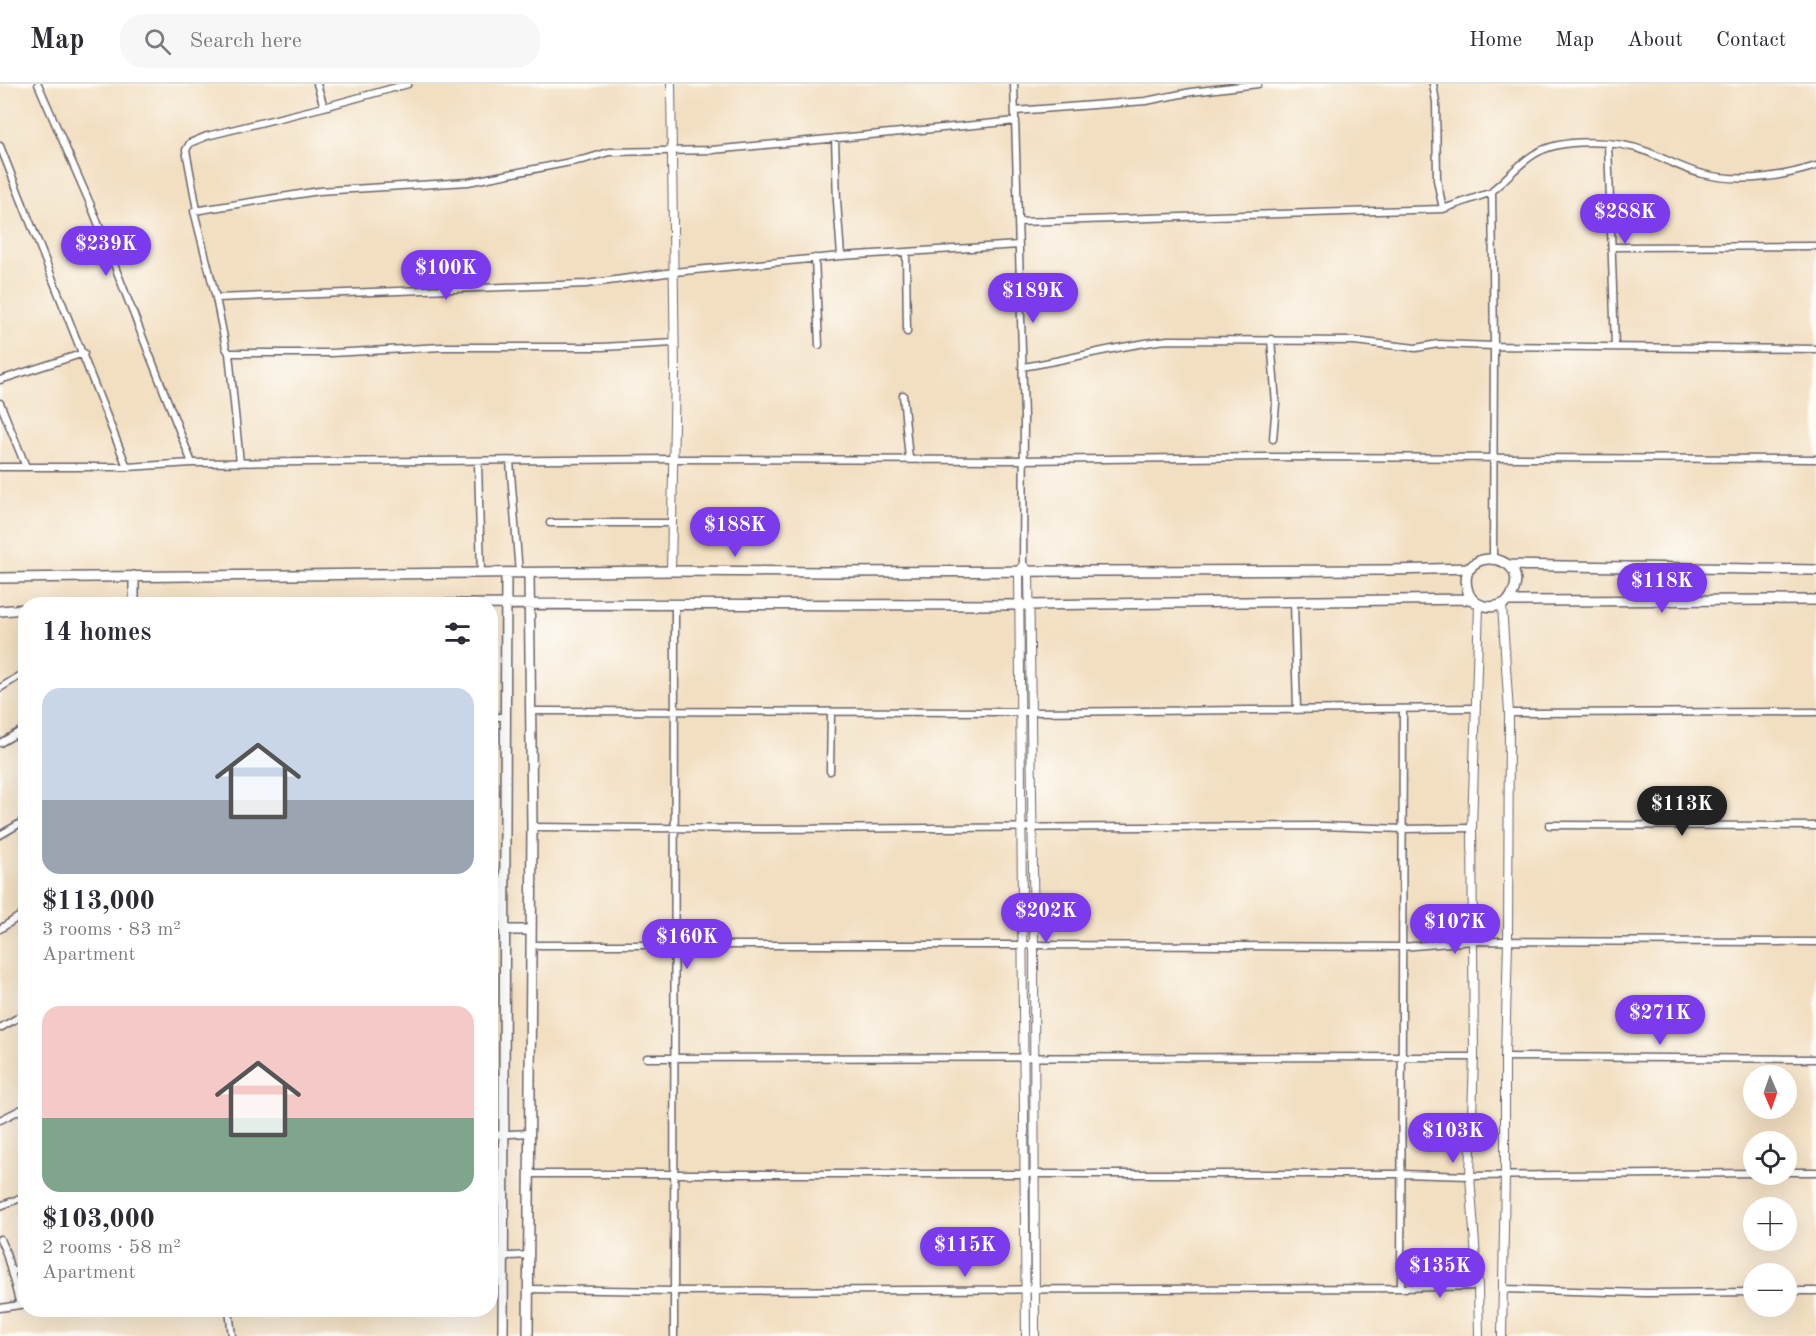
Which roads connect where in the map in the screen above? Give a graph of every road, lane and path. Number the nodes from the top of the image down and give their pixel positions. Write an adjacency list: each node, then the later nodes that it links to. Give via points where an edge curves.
1 (38, 84): 51 (street, via 92,208)
2 (317, 84): 10 (street)
3 (408, 84): 10 (street)
4 (671, 84): 16 (street)
5 (1014, 84): 11 (street)
6 (1188, 84): 9 (street)
7 (1258, 84): 9 (street)
8 (1432, 84): 19 (street, via 1436,102 1437,180)
9 (1191, 92): 11 (street, via 1146,101)
10 (324, 107): 20 (street, via 207,135 190,143 186,150)
11 (1015, 111): 12 (street)
12 (1016, 121): 13 (street); 21 (street)
13 (835, 138): 16 (street); 26 (street)
14 (1608, 143): 17 (street, via 1646,151 1705,175 1762,177); 18 (street, via 1556,146 1533,154); 24 (street)
15 (0, 146): 37 (street)
16 (673, 151): 20 (street, via 609,152 468,182 319,191); 28 (street)
17 (1816, 166)
18 (1492, 192): 19 (street); 34 (street)
19 (1443, 209): 21 (street)
20 (197, 210): 29 (street, via 194,211)
21 (1018, 222): 22 (street)
22 (1019, 245): 25 (street); 39 (street)
23 (1816, 246): 24 (street)
24 (1613, 247): 35 (street)
25 (906, 252): 26 (street); 30 (street)
26 (841, 256): 27 (street)
27 (815, 258): 28 (street); 33 (street)
28 (674, 272): 29 (street, via 586,284); 32 (street)
29 (216, 298): 38 (street)
30 (907, 332)
31 (1271, 339): 34 (street, via 1354,341 1416,348 1438,344); 39 (street, via 1138,343); 43 (street, via 1276,404)
32 (674, 343): 38 (street); 45 (street)
33 (819, 345)
34 (1494, 346): 35 (street); 44 (street)
35 (1615, 347): 36 (street)
36 (1816, 349)
37 (84, 353): 40 (street); 55 (street)
38 (229, 353): 52 (street)
39 (1022, 367): 48 (street)
40 (0, 380)
41 (903, 395): 46 (street)
42 (0, 403): 54 (street)
43 (1273, 439)
44 (1494, 458): 47 (street); 48 (street); 58 (street)
45 (674, 459): 46 (street); 49 (street); 57 (street)
46 (909, 459): 48 (street)
47 (1816, 459)
48 (1023, 460): 61 (street)
49 (510, 461): 50 (street); 66 (street)
50 (478, 462): 52 (street); 64 (street)
51 (192, 463): 52 (street); 55 (street)
52 (240, 463)
53 (0, 466): 54 (street)
54 (26, 467): 55 (street)
55 (127, 467)
56 (550, 523): 57 (street)
57 (672, 523): 63 (street)
58 (1493, 558): 59 (main road); 60 (main road)
59 (1509, 566): 62 (main road); 74 (main road, via 1516,583)
60 (1471, 568): 61 (main road); 73 (main road, via 1466,584)
61 (1024, 569): 63 (main road); 79 (street)
62 (1816, 570)
63 (671, 571): 67 (main road)
64 (481, 573): 65 (main road); 68 (main road)
65 (506, 573): 66 (main road); 76 (main road)
66 (519, 573): 67 (main road)
67 (529, 573): 77 (main road)
68 (134, 576): 69 (main road); 70 (main road)
69 (0, 578)
70 (134, 597)
71 (1816, 600): 74 (main road)
72 (1294, 602): 73 (main road); 79 (main road); 86 (street)
73 (1476, 602): 74 (main road, via 1487,607); 84 (street)
74 (1505, 603): 93 (street)
75 (498, 604): 76 (main road)
76 (506, 604): 77 (main road); 95 (main road)
77 (530, 604): 78 (main road); 87 (main road)
78 (675, 605): 79 (main road); 88 (street)
79 (1024, 605): 90 (street); 91 (street)
80 (18, 609): 81 (main road)
81 (0, 610)
82 (18, 677): 83 (street)
83 (0, 688)
84 (1476, 708): 85 (street); 106 (street)
85 (1403, 709): 86 (street); 107 (street)
86 (1297, 710): 91 (street)
87 (531, 711): 88 (street); 102 (main road)
88 (675, 711): 89 (street); 103 (street)
89 (831, 712): 90 (street); 98 (street)
90 (1020, 712): 91 (street); 104 (street)
91 (1032, 712): 105 (street)
92 (1816, 712): 93 (street)
93 (1509, 713): 114 (street)
94 (498, 717): 95 (street)
95 (504, 717): 111 (main road)
96 (18, 733): 97 (street)
97 (0, 744)
98 (830, 771)
99 (18, 825): 108 (street)
100 (1549, 825): 101 (street)
101 (1816, 826)
102 (532, 827): 103 (street); 112 (main road)
103 (675, 828): 104 (street); 117 (street)
104 (1022, 828): 105 (street); 118 (street)
105 (1033, 828): 107 (street); 119 (street)
106 (1472, 828): 107 (street); 113 (street)
107 (1403, 829): 120 (street)
108 (0, 835)
109 (18, 917): 110 (street)
110 (0, 929)
111 (504, 930): 112 (main road); 135 (main road)
112 (531, 930): 116 (main road)
113 (1473, 941): 114 (street); 120 (street); 124 (street)
114 (1508, 942): 115 (street); 125 (street)
115 (1816, 942)
116 (531, 945): 117 (street); 133 (main road)
117 (675, 945): 118 (street); 127 (street)
118 (1023, 945): 119 (street); 128 (street)
119 (1034, 945): 120 (street); 129 (street)
120 (1402, 947): 123 (street)
121 (18, 1017): 122 (street)
122 (0, 1028)
123 (1402, 1057): 124 (street); 129 (street); 141 (street)
124 (1474, 1057): 144 (street)
125 (1504, 1057): 130 (street); 145 (street)
126 (647, 1058): 127 (street)
127 (675, 1058): 128 (street); 140 (street)
128 (1023, 1058): 129 (street); 142 (street)
129 (1033, 1058): 143 (street)
130 (1816, 1059)
131 (18, 1111): 132 (street)
132 (0, 1120)
133 (530, 1133): 135 (street); 139 (main road)
134 (498, 1134): 135 (street)
135 (503, 1134): 151 (main road)
136 (1797, 1172): 137 (street)
137 (1816, 1172)
138 (1743, 1173): 145 (street)
139 (529, 1174): 140 (street); 149 (main road)
140 (675, 1174): 142 (street); 161 (street)
141 (1401, 1174): 143 (street); 144 (street); 155 (street)
142 (1024, 1175): 143 (street); 157 (street)
143 (1034, 1175): 158 (street)
144 (1470, 1176): 145 (street); 154 (street)
145 (1505, 1176): 159 (street)
146 (18, 1199): 147 (street)
147 (0, 1206)
148 (0, 1239): 153 (street)
149 (529, 1255): 151 (street); 156 (main road)
150 (498, 1256): 151 (street)
151 (503, 1256): 169 (main road)
152 (18, 1270): 153 (street)
153 (11, 1272): 160 (street)
154 (1478, 1286): 155 (street); 174 (street)
155 (1401, 1288): 158 (street)
156 (529, 1289): 161 (street); 170 (main road)
157 (1024, 1289): 158 (street); 161 (street); 172 (street)
158 (1035, 1289): 173 (street)
159 (1502, 1289): 164 (street); 175 (street)
160 (18, 1291)
161 (674, 1291): 171 (street)
162 (1797, 1291): 163 (street)
163 (1816, 1291)
164 (1743, 1292)
165 (18, 1305): 166 (street)
166 (0, 1308)
167 (230, 1317): 168 (street)
168 (232, 1336)
169 (503, 1336)
170 (528, 1336)
171 (674, 1336)
172 (1026, 1336)
173 (1035, 1336)
174 (1479, 1336)
175 (1502, 1336)

